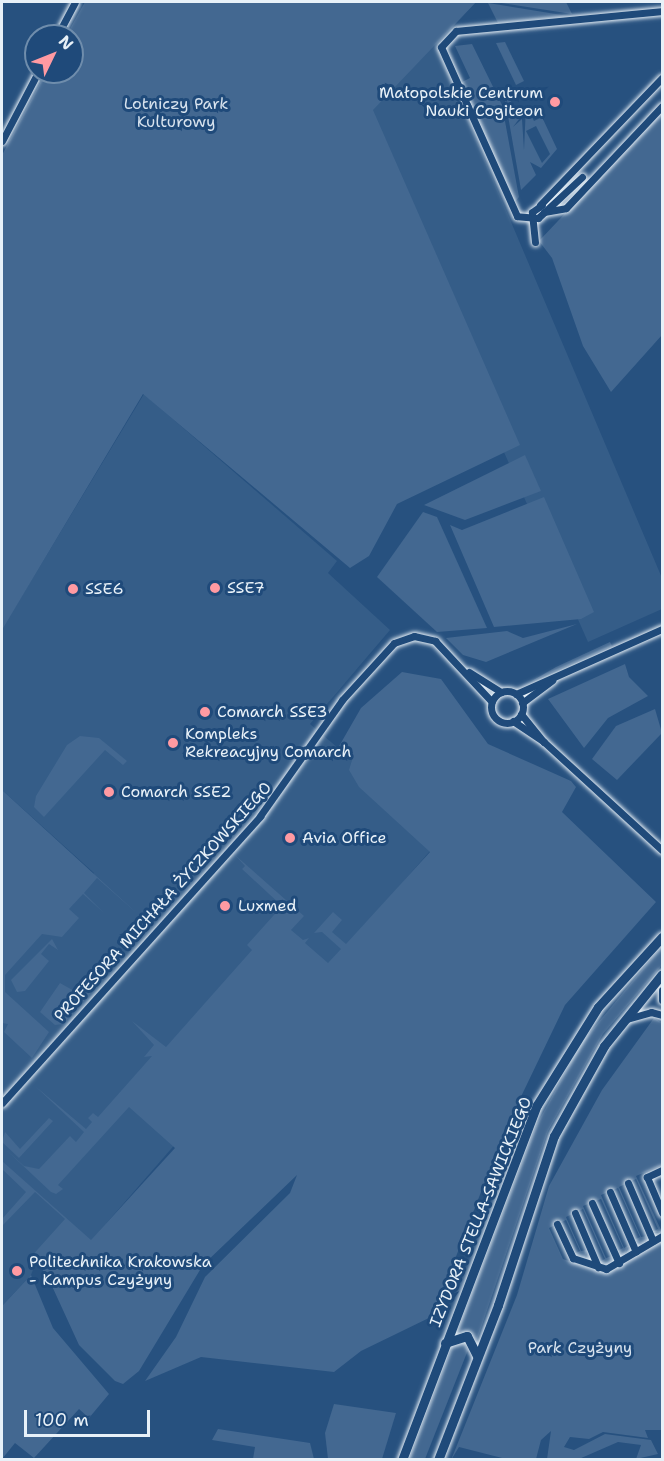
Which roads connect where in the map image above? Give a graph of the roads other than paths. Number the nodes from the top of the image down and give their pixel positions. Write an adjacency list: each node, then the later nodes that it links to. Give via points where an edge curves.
1 (75, 2): 3 (street)
2 (663, 12): 10 (street, via 456,31 441,47 517,216)
3 (63, 24)
4 (663, 78): 9 (street)
5 (32, 84): 7 (street)
6 (663, 106): 9 (street, via 566,208)
7 (2, 141)
8 (582, 177): 9 (street, via 559,201)
9 (542, 209): 10 (street)
10 (532, 221): 11 (street)
11 (535, 242)
12 (663, 629): 14 (street)
13 (469, 672): 15 (street, PROFESORA MICHAŁA ŻYCZKOWSKIEGO); 17 (street, PROFESORA MICHAŁA ŻYCZKOWSKIEGO); 29 (street, PROFESORA MICHAŁA ŻYCZKOWSKIEGO, via 430,639 409,636 387,648 337,707 260,816)
14 (553, 679): 16 (street); 18 (street)
15 (501, 692): 16 (street); 17 (street)
16 (516, 694): 18 (street)
17 (492, 702): 20 (street, via 495,717)
18 (522, 703): 19 (street)
19 (521, 714): 20 (street); 21 (street)
20 (513, 721): 21 (street)
21 (544, 742): 22 (street)
22 (663, 850)
23 (663, 937): 44 (main road, IZYDORA STELLA-SAWICKIEGO, via 598,1007 551,1079 526,1131)
24 (663, 974): 28 (main road)
25 (663, 990): 26 (street)
26 (663, 1000)
27 (663, 1015): 28 (street, via 651,1011)
28 (622, 1021): 45 (main road, via 554,1136)
29 (2, 1103)
30 (663, 1170): 34 (street, via 647,1177)
31 (628, 1184): 40 (street)
32 (663, 1188): 34 (street)
33 (610, 1192): 41 (street)
34 (653, 1192): 36 (street)
35 (592, 1203): 42 (street)
36 (662, 1212)
37 (575, 1214): 43 (street)
38 (558, 1224): 43 (street, via 573,1258)
39 (663, 1236): 40 (street)
40 (653, 1242): 41 (street)
41 (636, 1252): 42 (street)
42 (619, 1263): 43 (street)
43 (598, 1267)
44 (445, 1343): 45 (main road, via 467,1336); 46 (main road, IZYDORA STELLA-SAWICKIEGO)
45 (477, 1358): 47 (main road)
46 (402, 1460)
47 (438, 1460)

